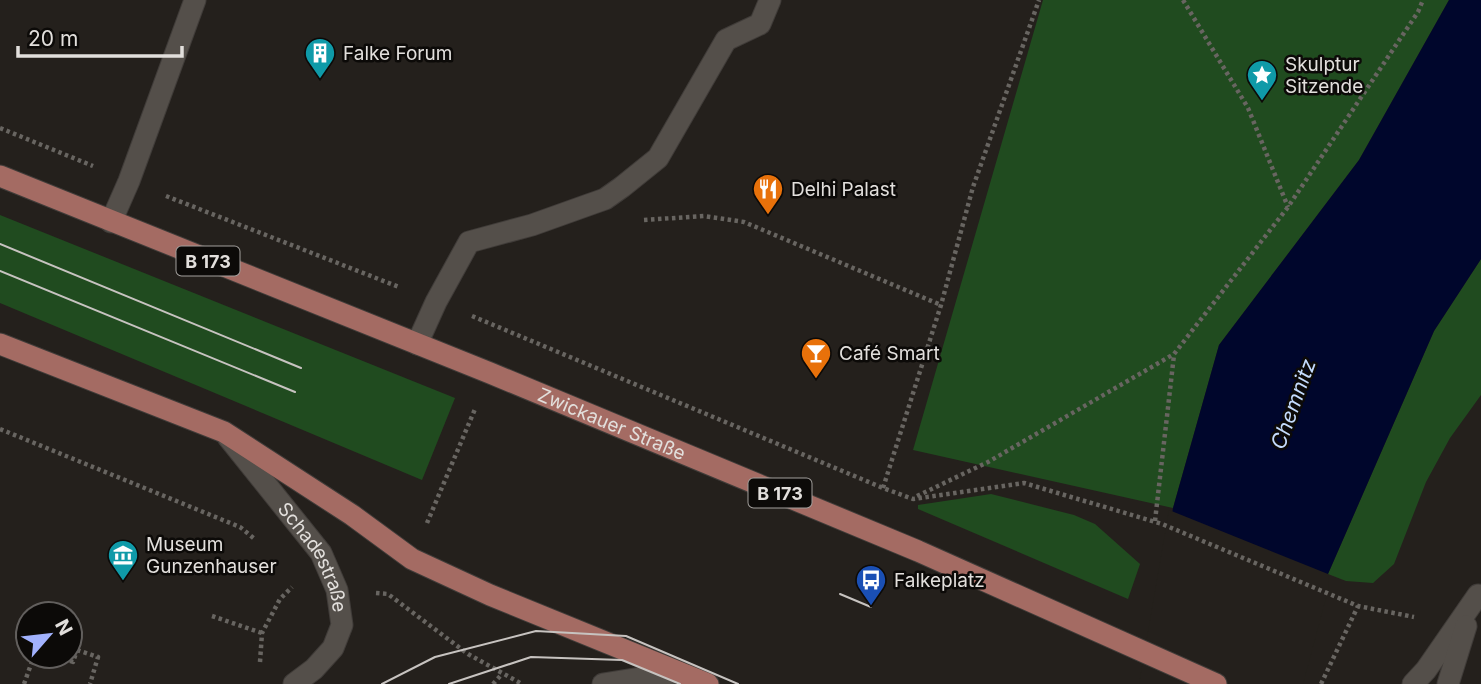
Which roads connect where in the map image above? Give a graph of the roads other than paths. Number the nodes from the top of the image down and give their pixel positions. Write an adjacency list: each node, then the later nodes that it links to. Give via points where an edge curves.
1 (195, 0): 4 (street)
2 (770, 0): 6 (street, via 760,24 726,40 659,158 605,199 468,242)
3 (0, 176): 4 (main road, Zwickauer Straße / B 173)
4 (111, 222): 6 (main road, Zwickauer Straße / B 173)
5 (0, 344): 7 (main road)
6 (417, 344): 13 (main road, Zwickauer Straße / B 173, via 918,551)
7 (224, 432): 9 (main road, via 412,559); 10 (street, Schadestraße, via 321,553 337,590 342,625 333,648)
8 (1480, 592): 14 (street); 15 (street)
9 (678, 671): 11 (street); 12 (main road)
10 (294, 684)
11 (603, 684)
12 (708, 684)
13 (1216, 684)
14 (1413, 684)
15 (1448, 684)

